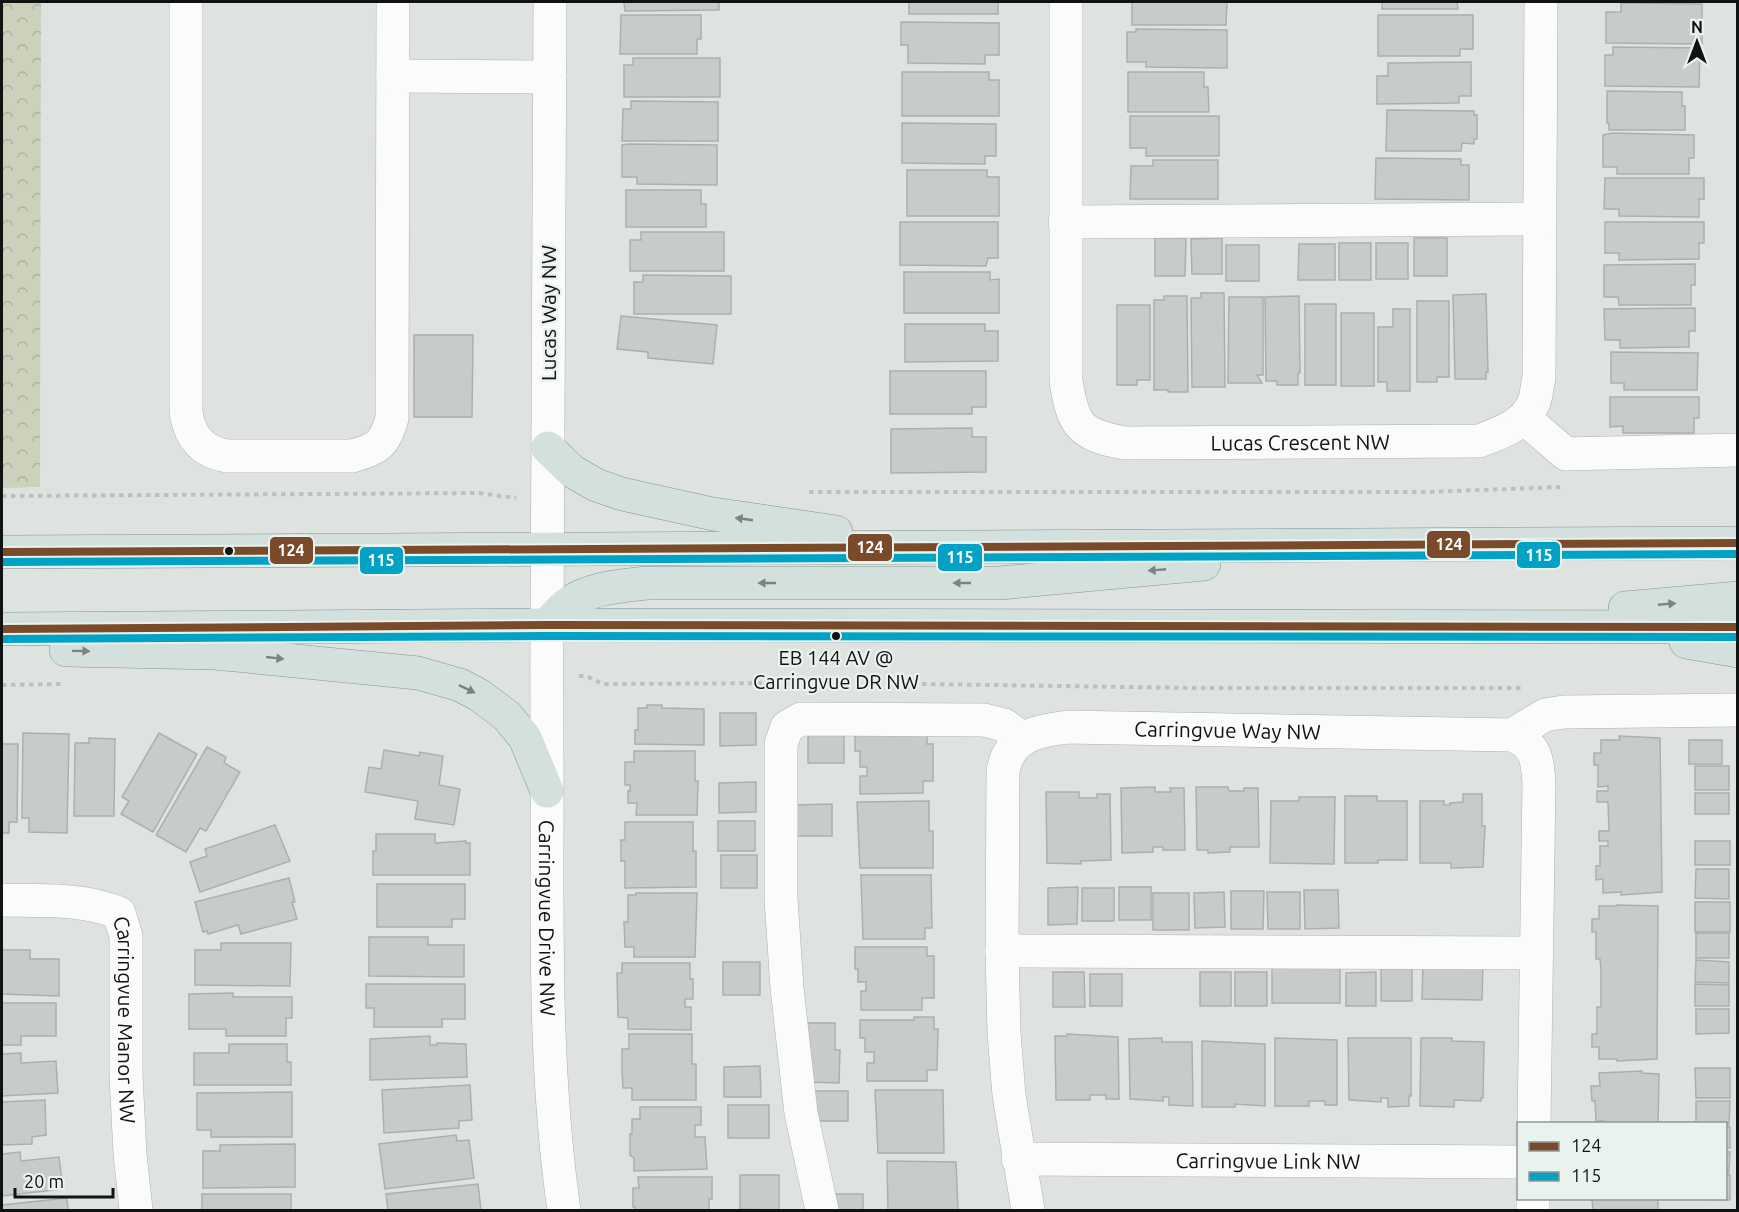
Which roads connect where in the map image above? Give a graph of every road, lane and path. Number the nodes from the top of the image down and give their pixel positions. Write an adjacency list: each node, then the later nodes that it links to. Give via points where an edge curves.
1 (186, 2): 6 (street, via 186,413 192,435 216,454 352,456 371,451 385,436 392,418)
2 (393, 2): 6 (street)
3 (550, 2): 7 (street, Lucas Way NW)
4 (1066, 2): 9 (street, Lucas Crescent NW)
5 (1540, 2): 8 (street)
6 (393, 76): 7 (street)
7 (550, 77): 11 (street, Lucas Way NW)
8 (1539, 219): 9 (street); 10 (street, via 1539,378 1534,403)
9 (1065, 222): 10 (street, Lucas Crescent NW, via 1066,381 1070,406 1075,419 1100,439 1125,443 1479,441 1504,432)
10 (1524, 418): 12 (street, via 1566,454)
11 (548, 448): 16 (street, Lucas Way NW); 19 (main road, one-way to 11, via 642,500 596,485 572,471)
12 (1737, 450)
13 (1564, 487): 14 (path, via 1425,492)
14 (802, 492)
15 (2, 496): 16 (path, via 479,493)
16 (548, 502): 20 (street, Lucas Way NW)
17 (1737, 543): 18 (main road)
18 (1340, 545): 19 (main road); 23 (main road, one-way to 23, via 1172,568 1000,583 647,583 587,594 567,604)
19 (948, 548): 20 (main road)
20 (547, 550): 21 (main road); 23 (street, Lucas Way NW)
21 (2, 552)
22 (1737, 598): 24 (main road, one-way to 22)
23 (546, 625): 24 (main road); 27 (main road); 33 (street, Carringvue Drive NW)
24 (1420, 626): 25 (main road)
25 (1592, 627): 26 (main road); 29 (main road)
26 (1737, 627)
27 (2, 629)
28 (2, 646): 33 (main road, one-way to 33, via 20,650 215,652 418,673 460,685 507,716 525,738)
29 (1737, 651)
30 (1737, 710): 31 (street, via 1564,712 1545,715)
31 (1512, 735): 32 (street, Carringvue Way NW, via 1068,727 1045,730); 36 (street, via 1533,749 1538,767)
32 (1023, 739): 35 (street, via 1011,749 1003,771); 42 (street, via 1004,725 973,720 801,719 787,727 781,744 780,800 784,944 801,1113)
33 (547, 791): 41 (street, Carringvue Drive NW, via 549,1057)
34 (2, 900): 40 (street, Carringvue Manor NW, via 100,905 119,913 126,936 126,1076)
35 (1002, 951): 36 (street); 38 (street, via 1009,1095)
36 (1536, 953): 37 (street)
37 (1534, 1122)
38 (1018, 1159): 39 (street, Carringvue Link NW); 43 (street)
39 (1517, 1162)
40 (136, 1210)
41 (564, 1210)
42 (822, 1210)
43 (1028, 1210)

